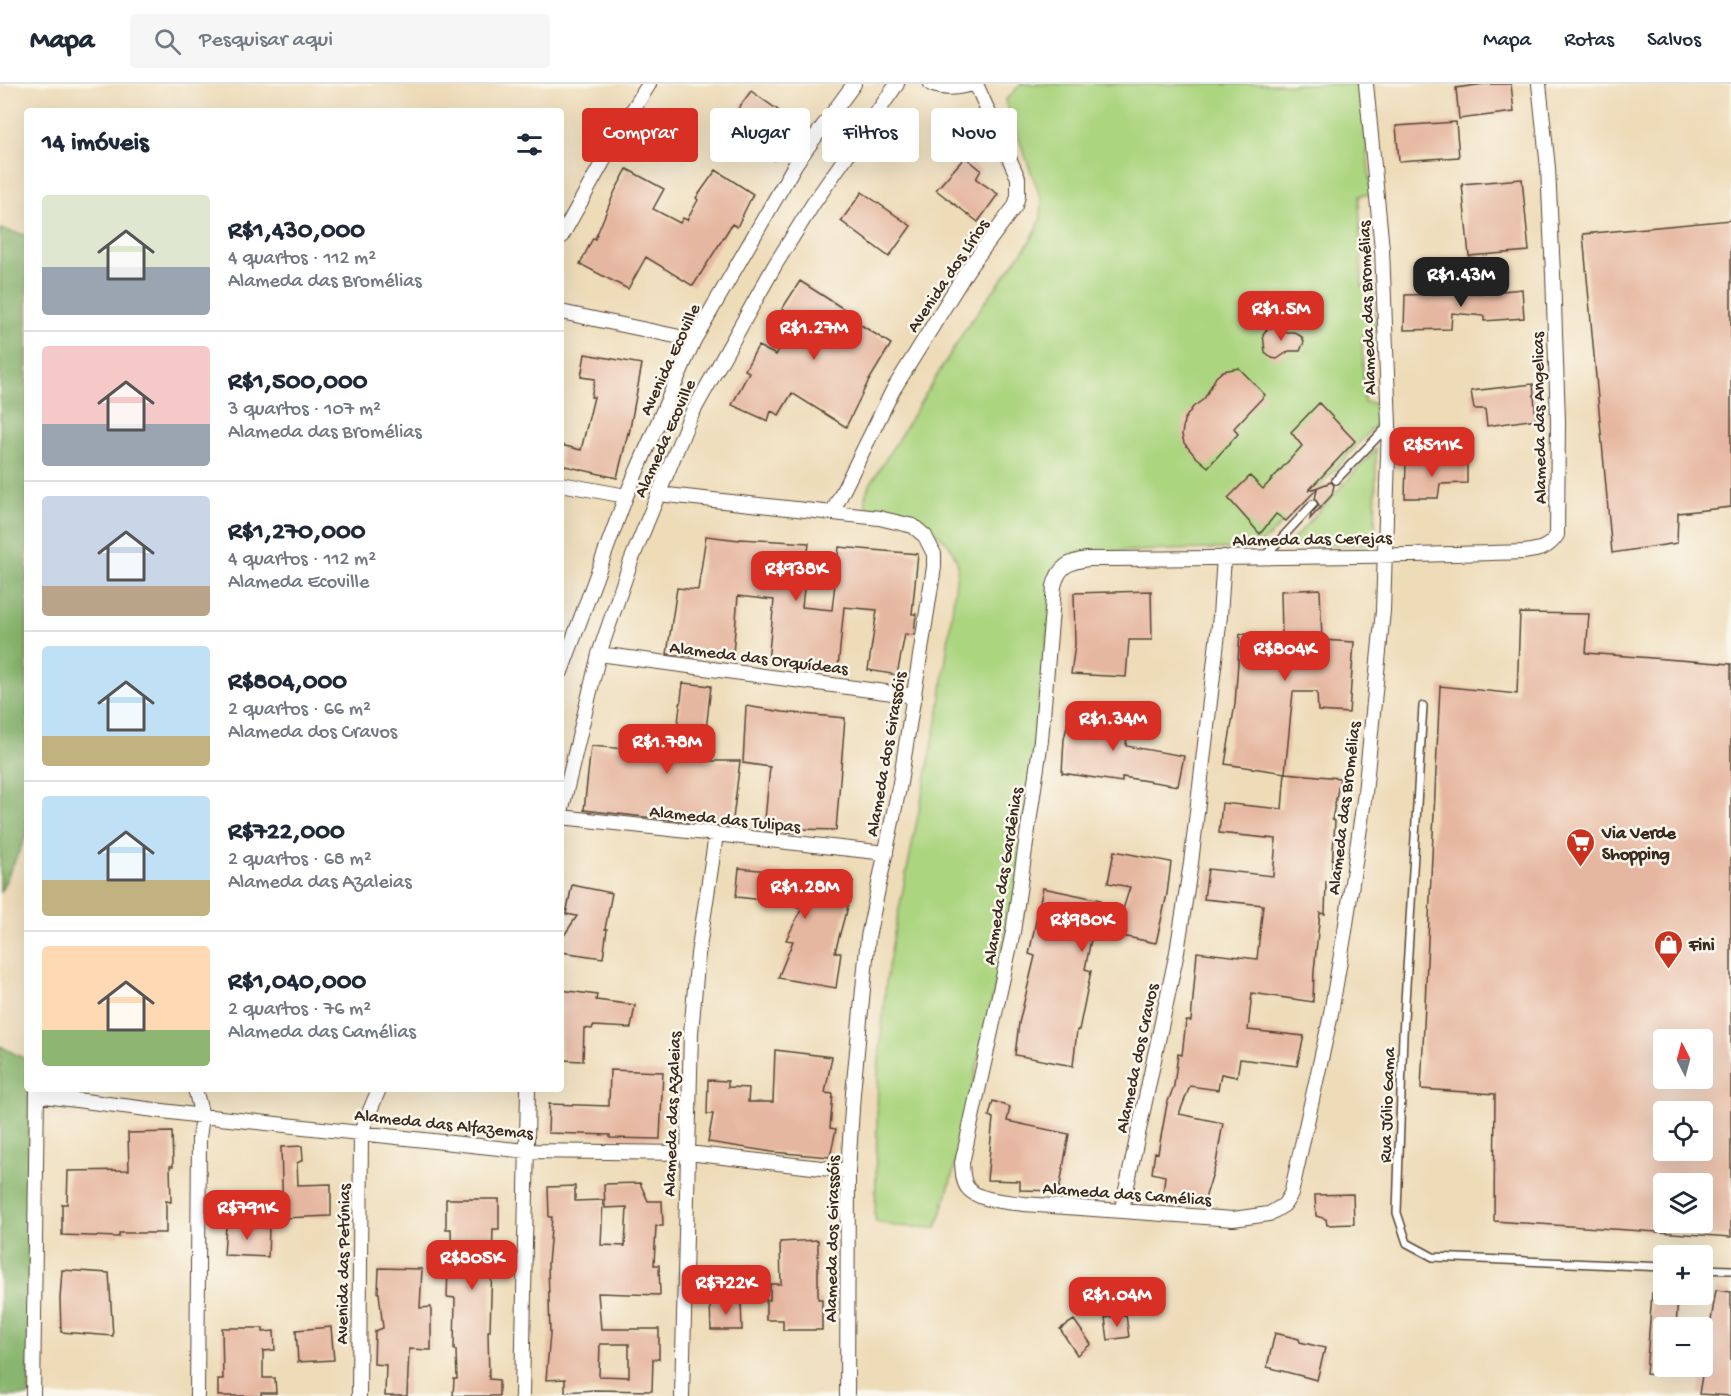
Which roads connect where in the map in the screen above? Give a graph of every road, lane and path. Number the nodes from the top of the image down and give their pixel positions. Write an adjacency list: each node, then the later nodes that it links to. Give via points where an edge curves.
1 (649, 84): 9 (street)
2 (854, 84): 11 (street, Avenida Ecoville, via 796,163)
3 (897, 84): 15 (street, Alameda Ecoville, via 775,265 690,417)
4 (931, 84): 5 (street, via 956,88)
5 (971, 84)
6 (976, 84): 18 (street, Avenida dos Lírios, via 1018,178 1015,206 968,269 893,390)
7 (1366, 84): 12 (street, Alameda das Bromélias, via 1382,249)
8 (1539, 84): 19 (street, Alameda das Angelicas, via 1554,285)
9 (564, 232)
10 (564, 313): 11 (street)
11 (694, 340): 16 (street, Avenida Ecoville)
12 (1389, 425): 13 (lane); 20 (street, Alameda das Bromélias)
13 (1336, 480)
14 (564, 485): 16 (street)
15 (658, 494): 18 (street, Alameda dos Girassóis); 25 (street, Alameda Ecoville)
16 (626, 496): 24 (street, Avenida Ecoville)
17 (1313, 504): 22 (lane)
18 (832, 513): 26 (street, Alameda dos Girassóis, via 913,526 931,543 934,567)
19 (1557, 535): 20 (street, Alameda das Cerejas, via 1542,549 1523,552)
20 (1386, 555): 22 (street, Alameda das Cerejas); 42 (street, Alameda das Bromélias, via 1365,793 1345,931 1295,1182)
21 (1224, 557): 22 (street, Alameda das Cerejas); 23 (street, Alameda das Cerejas, via 1087,559); 43 (street, Alameda dos Cravos, via 1188,885)
22 (1264, 557)
23 (1064, 567): 41 (street, Alameda das Gardênias, via 1054,586 1041,740 1013,932 962,1163)
24 (565, 648)
25 (599, 654): 26 (street, Alameda das Orquídeas); 28 (street, Alameda Ecoville)
26 (915, 696): 31 (street, Alameda dos Girassóis)
27 (1423, 706): 44 (lane, Rua Júlio Gama, via 1403,1035 1397,1213 1407,1243 1433,1257)
28 (564, 800)
29 (564, 818): 30 (street, Alameda das Tulipas)
30 (716, 835): 31 (street, Alameda das Tulipas); 39 (street, Alameda das Azaleias, via 698,954)
31 (886, 853): 40 (street, Alameda dos Girassóis, via 868,937)
32 (37, 1092): 36 (street, Alameda das Alfazemas); 47 (street)
33 (196, 1092): 36 (street)
34 (378, 1092): 37 (street)
35 (528, 1092): 38 (street)
36 (202, 1116): 37 (street, Alameda das Alfazemas); 48 (street)
37 (361, 1132): 38 (street, Alameda das Alfazemas); 49 (street, Avenida das Petúnias)
38 (526, 1150): 39 (street, Alameda das Alfazemas); 50 (street)
39 (688, 1153): 40 (street, Alameda das Alfazemas); 51 (street, Alameda das Azaleias)
40 (848, 1171): 52 (street, Alameda dos Girassóis)
41 (967, 1189): 43 (street, Alameda das Camélias, via 993,1200)
42 (1284, 1205): 43 (street, Alameda das Camélias, via 1269,1214 1233,1219)
43 (1122, 1209)
44 (1653, 1267)
45 (1713, 1269): 46 (lane)
46 (1731, 1270)
47 (33, 1396)
48 (197, 1396)
49 (359, 1396)
50 (522, 1396)
51 (682, 1396)
52 (847, 1396)

